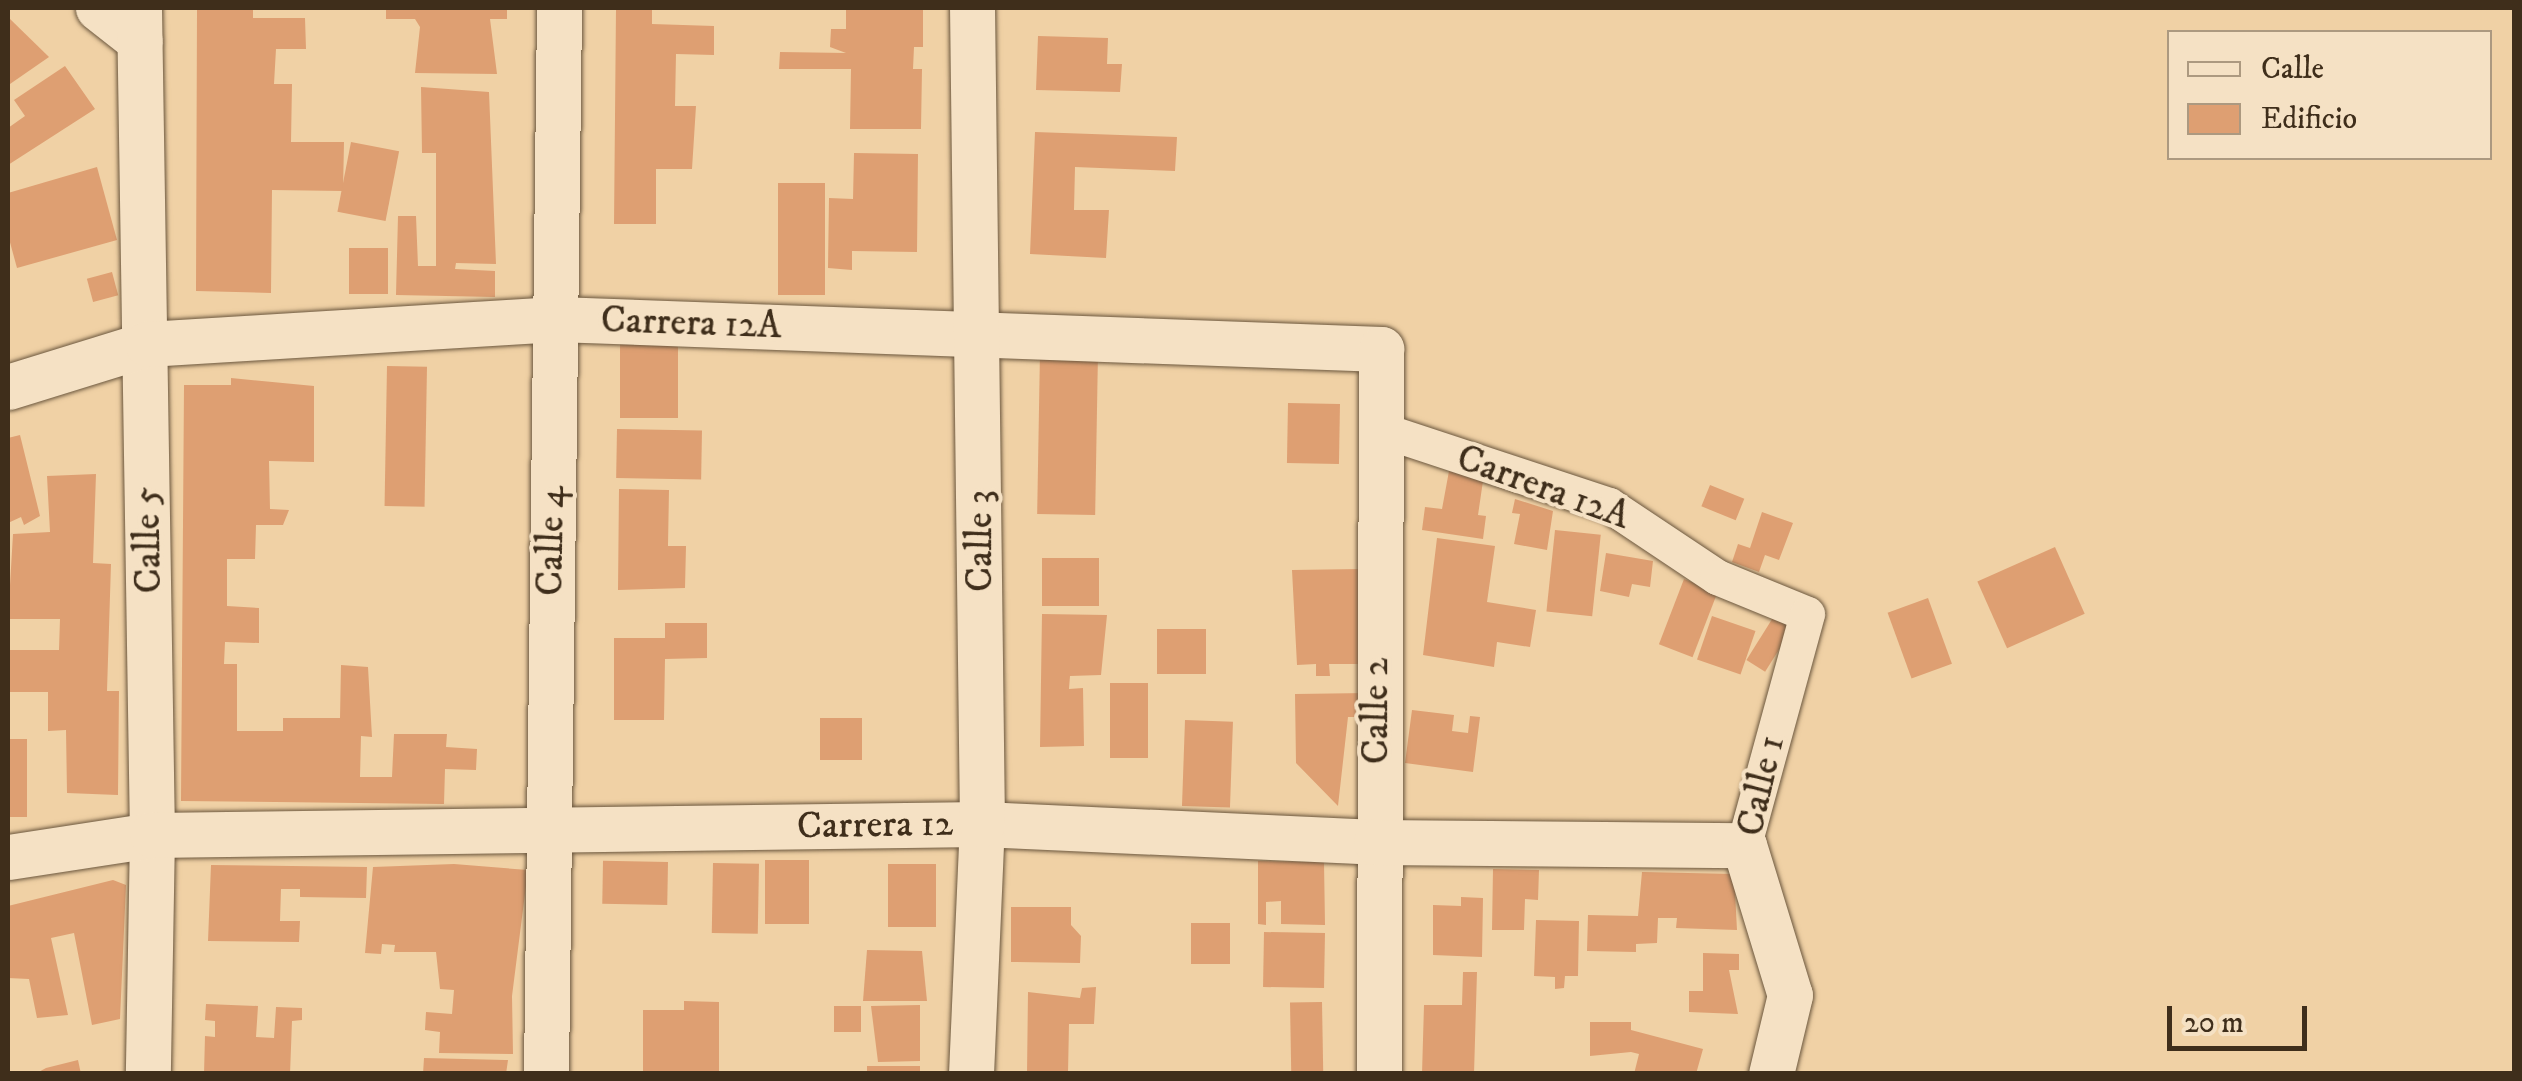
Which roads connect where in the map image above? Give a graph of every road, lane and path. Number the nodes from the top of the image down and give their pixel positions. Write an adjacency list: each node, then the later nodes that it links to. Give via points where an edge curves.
1 (98, 8): 4 (street)
2 (559, 8): 5 (street, Calle 4)
3 (972, 8): 6 (street, Calle 3)
4 (140, 24): 7 (street, Calle 5)
5 (556, 319): 6 (street, Carrera 12A); 7 (street, Carrera 12A); 13 (street, Calle 4)
6 (980, 335): 8 (street, Carrera 12A); 12 (street, Calle 3)
7 (147, 344): 9 (street, Carrera 12A); 14 (street, Calle 5)
8 (1381, 350): 10 (street, Calle 2)
9 (8, 388)
10 (1379, 429): 11 (street, Carrera 12A, via 1609,504 1718,577); 15 (street, Calle 2)
11 (1807, 614): 16 (street, Calle 1)
12 (982, 824): 13 (street, Carrera 12); 15 (street, Carrera 12); 20 (street, Calle 3)
13 (546, 833): 14 (street, Carrera 12); 19 (street, Calle 4)
14 (152, 834): 17 (street, Carrera 12); 18 (street, Calle 5)
15 (1376, 842): 16 (street, Carrera 12); 21 (street, Calle 2)
16 (1744, 845): 22 (street, Calle 1, via 1790,994)
17 (8, 857)
18 (148, 1074)
19 (546, 1074)
20 (971, 1074)
21 (1379, 1074)
22 (1771, 1074)

